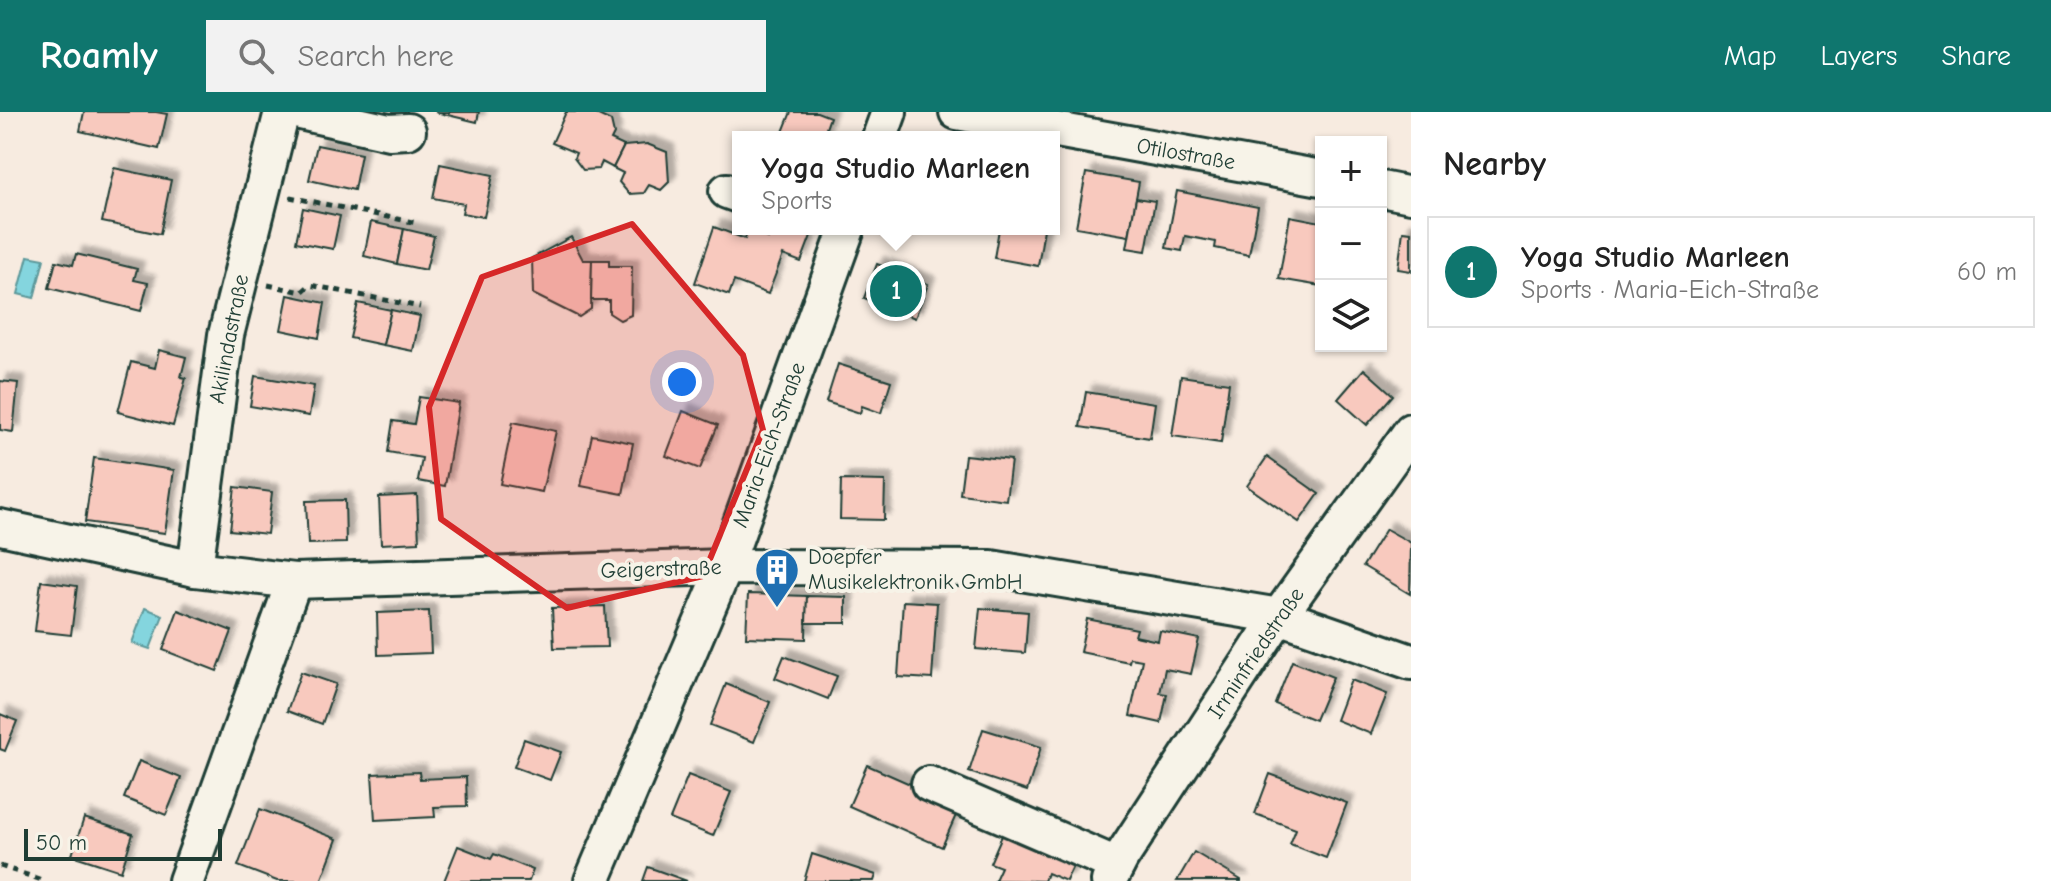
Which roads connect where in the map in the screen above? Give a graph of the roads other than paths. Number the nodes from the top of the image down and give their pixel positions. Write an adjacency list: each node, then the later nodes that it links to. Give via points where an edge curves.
1 (282, 112): 14 (street, Akilindastraße, via 226,335)
2 (300, 112): 5 (street, via 389,132)
3 (889, 112): 6 (street)
4 (957, 112): 7 (street, Otilostraße)
5 (408, 131)
6 (882, 131)
7 (1315, 177)
8 (1387, 190): 9 (street)
9 (1411, 195)
10 (840, 235): 13 (street, Maria-Eich-Straße)
11 (1411, 431): 16 (street, Irminfriedstraße)
12 (0, 527): 14 (street, Geigerstraße)
13 (725, 567): 15 (street, Geigerstraße); 16 (street, Geigerstraße, via 991,568); 21 (street, Maria-Eich-Straße)
14 (195, 569): 15 (street, Geigerstraße)
15 (294, 581): 20 (street)
16 (1279, 616): 17 (street, Geigerstraße); 19 (street, Irminfriedstraße)
17 (1411, 662)
18 (929, 784): 19 (street)
19 (1113, 873)
20 (186, 881)
21 (592, 881)

